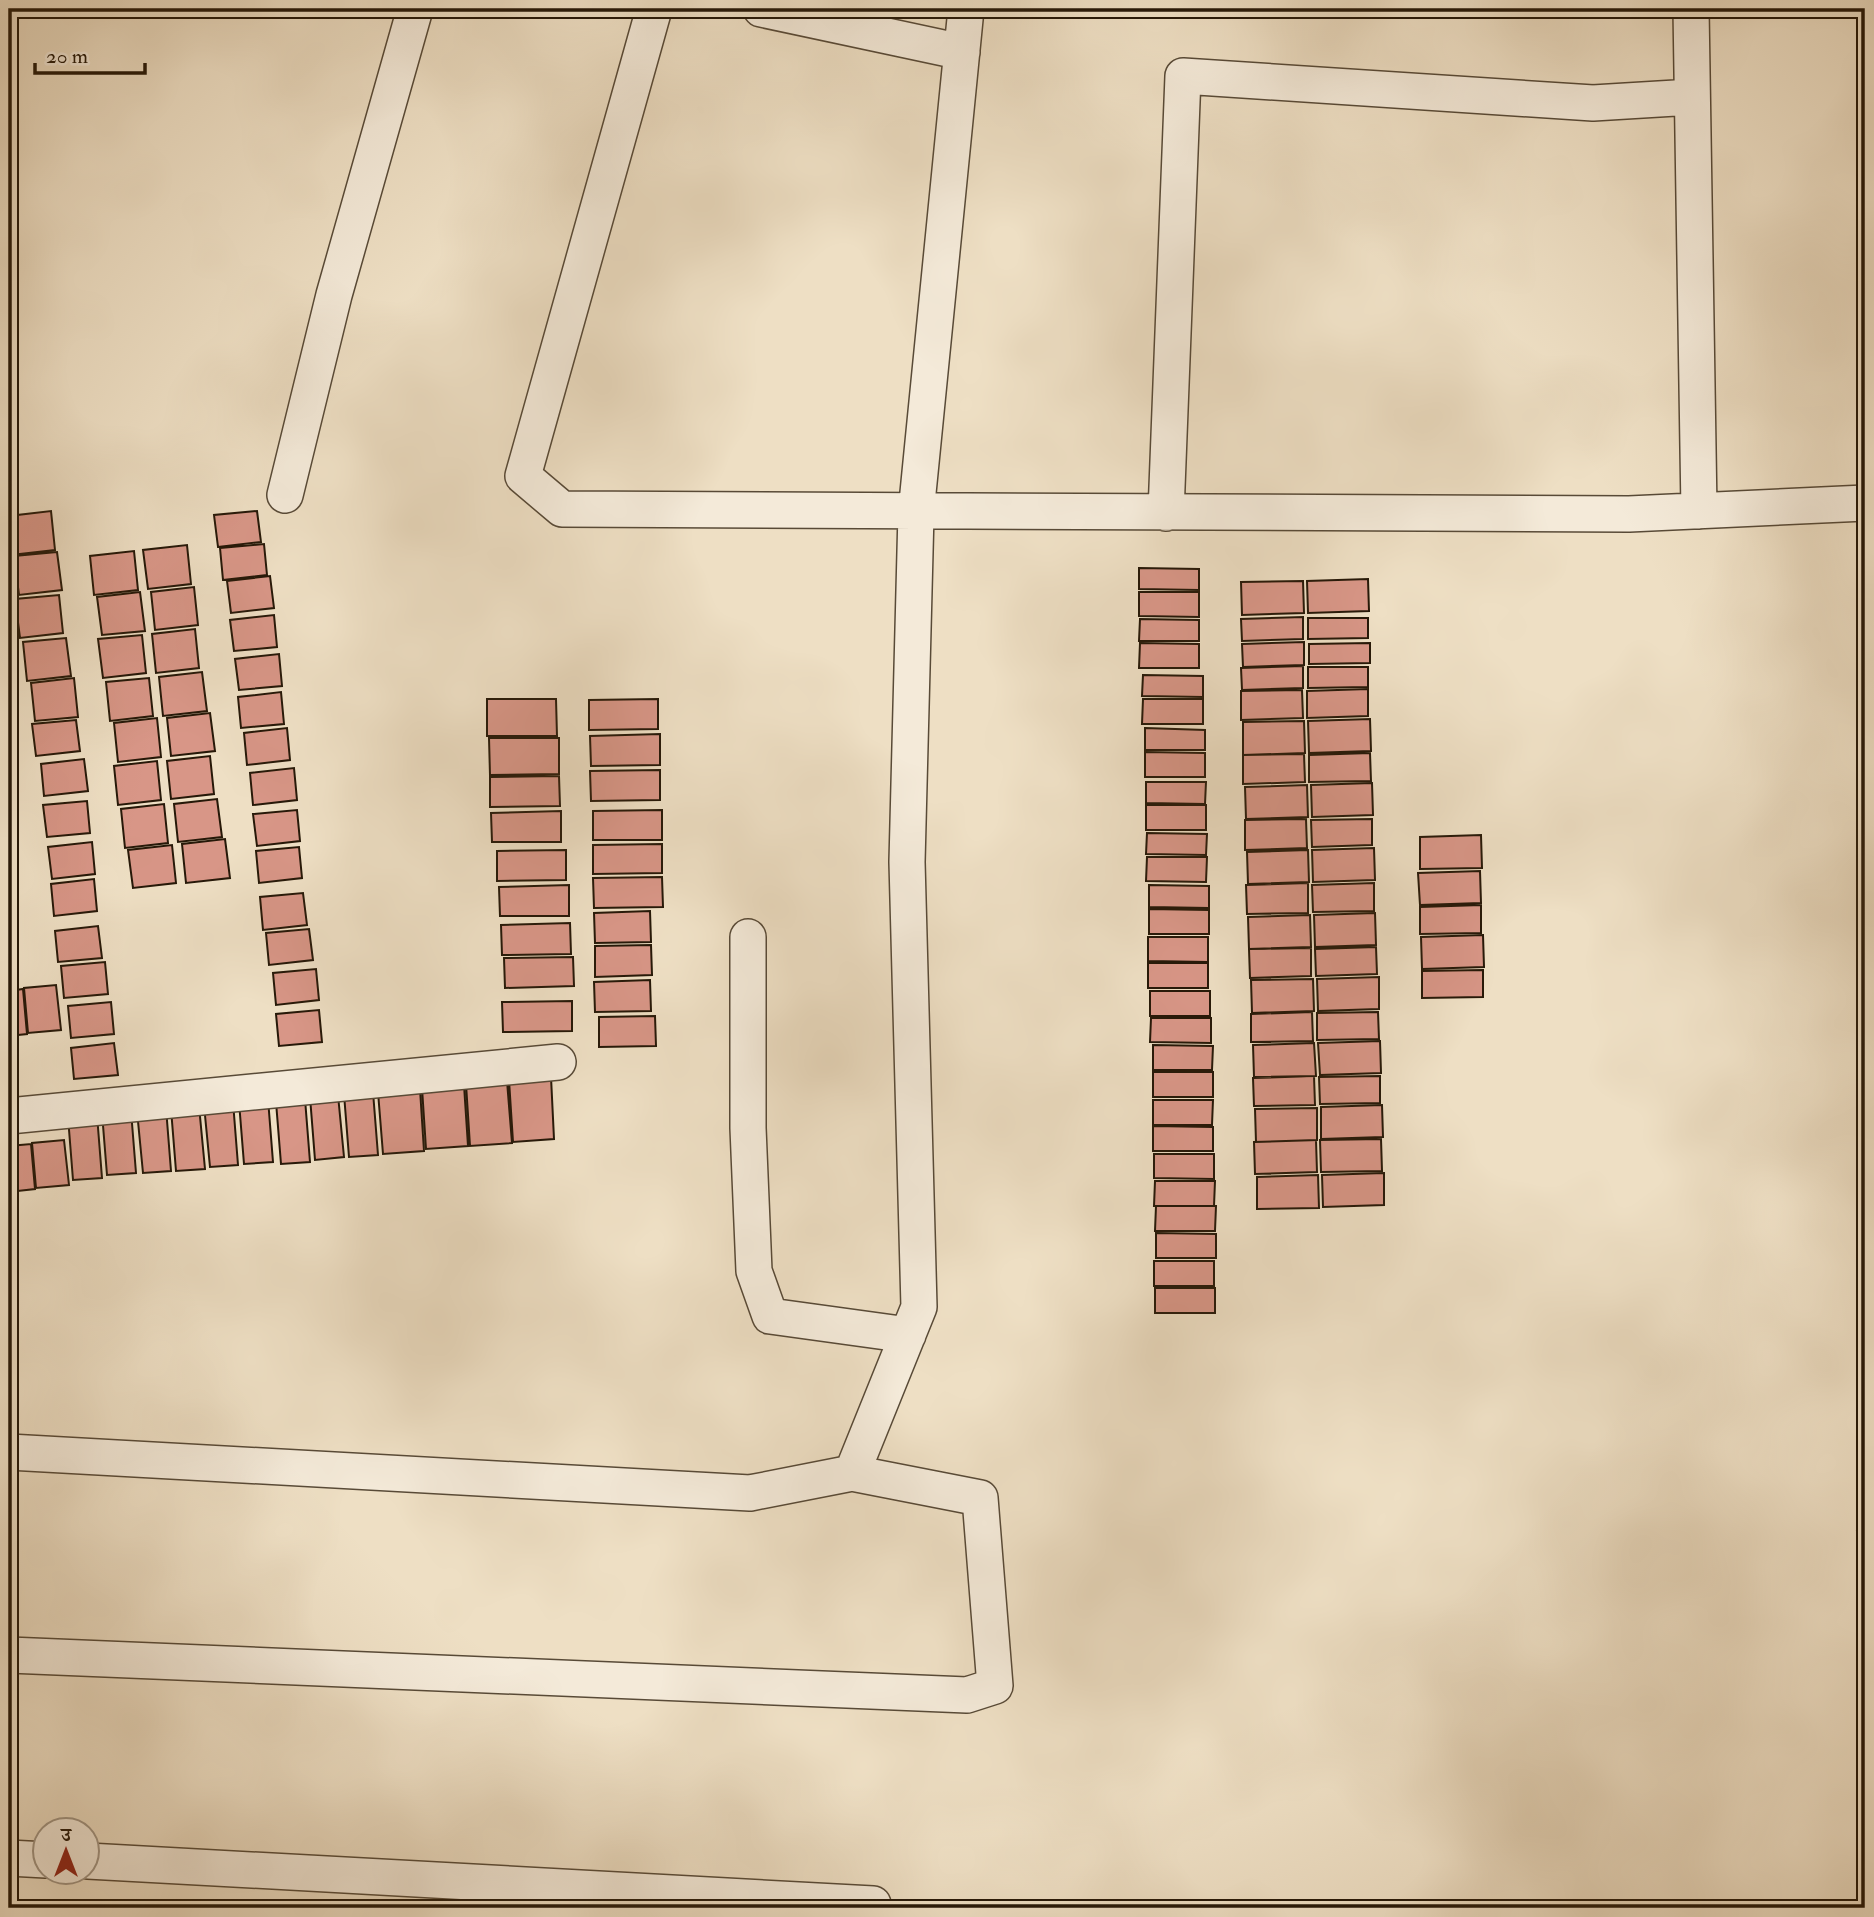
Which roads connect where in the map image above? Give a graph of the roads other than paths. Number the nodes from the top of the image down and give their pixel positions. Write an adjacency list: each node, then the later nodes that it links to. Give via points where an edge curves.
1 (415, 9): 8 (street, via 334,295)
2 (654, 9): 11 (street, via 523,476 562,509)
3 (761, 9): 6 (street)
4 (966, 9): 6 (street)
5 (1691, 9): 7 (street)
6 (962, 52): 11 (street)
7 (1692, 97): 10 (street); 12 (street, via 1593,103 1183,76)
8 (285, 495)
9 (1865, 503): 10 (street)
10 (1699, 511): 12 (street)
11 (916, 513): 12 (street); 16 (street, via 907,862 919,1307)
12 (1166, 513)
13 (748, 937): 16 (street, via 754,1270 770,1316)
14 (558, 1062): 15 (street)
15 (9, 1116)
16 (908, 1335): 18 (street)
17 (9, 1452): 18 (street, via 750,1493)
18 (852, 1473): 19 (street, via 980,1498 995,1685 967,1695)
19 (9, 1656)
20 (9, 1858): 21 (street)
21 (32, 1859)
22 (102, 1862): 23 (street)
23 (873, 1904)

